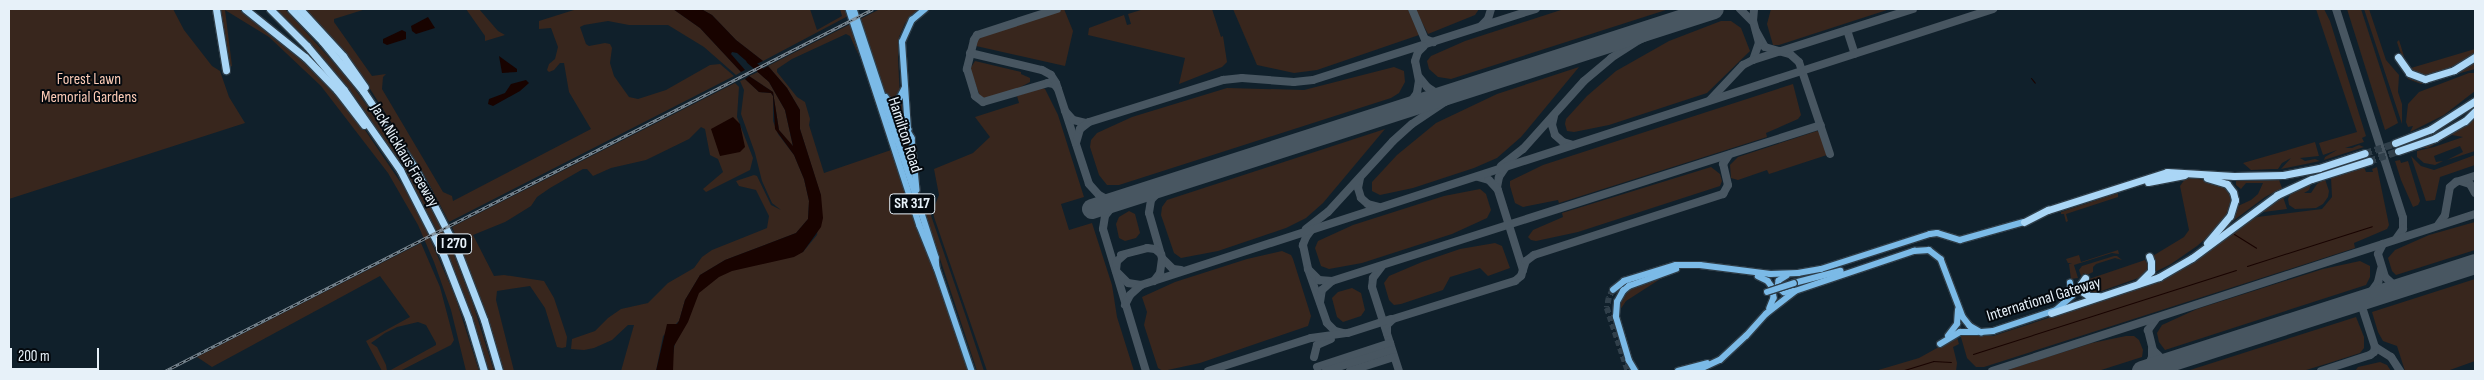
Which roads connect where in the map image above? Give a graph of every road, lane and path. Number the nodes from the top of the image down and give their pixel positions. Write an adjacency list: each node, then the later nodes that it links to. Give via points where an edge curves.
1 (216, 9): 13 (highway)
2 (245, 9): 28 (highway, via 316,68)
3 (264, 9): 10 (highway)
4 (270, 9): 10 (highway, Jack Nicklaus Freeway / I 270)
5 (291, 9): 20 (highway, Jack Nicklaus Freeway / I 270, via 347,70)
6 (300, 9): 20 (highway, via 356,73)
7 (849, 9): 22 (main road, Hamilton Road / SR 317)
8 (854, 9): 15 (main road, Hamilton Road / SR 317)
9 (925, 9): 14 (main road, via 912,20 903,36)
10 (298, 36): 28 (highway, Jack Nicklaus Freeway / I 270, via 350,97)
11 (2475, 57): 12 (highway, via 2449,72 2425,79 2409,73)
12 (2398, 58)
13 (226, 70)
14 (905, 85): 15 (main road, via 896,104 888,101); 21 (main road)
15 (882, 90): 23 (main road, Hamilton Road / SR 317)
16 (2475, 95): 19 (highway)
17 (2475, 101): 19 (highway)
18 (2475, 113): 25 (highway, via 2435,138)
19 (2450, 118): 24 (highway)
20 (388, 126): 53 (highway, Jack Nicklaus Freeway / I 270, via 433,200 457,250 484,320)
21 (908, 131): 23 (main road); 31 (main road, via 912,138)
22 (890, 138): 23 (main road); 37 (main road, Hamilton Road / SR 317)
23 (898, 139): 31 (main road, Hamilton Road / SR 317)
24 (2395, 143)
25 (2398, 152)
26 (2365, 153): 29 (highway, via 2319,168)
27 (2368, 162): 34 (highway, International Gateway, via 2312,179 2277,195)
28 (400, 170): 52 (highway, Jack Nicklaus Freeway / I 270, via 443,254)
29 (2283, 175): 30 (highway, via 2244,180); 32 (highway, via 2167,172 2048,210)
30 (2203, 177): 32 (highway, via 2177,176 2155,180); 34 (highway, via 2227,184 2233,192 2234,208 2223,225)
31 (919, 202): 37 (main road, Hamilton Road / SR 317)
32 (2024, 222): 38 (main road, via 1960,240 1930,234)
33 (2149, 256): 42 (highway, via 2151,271)
34 (2192, 258): 42 (highway, International Gateway, via 2159,277)
35 (1872, 264): 44 (main road, International Gateway); 45 (main road, bridge); 47 (main road, International Gateway, via 1918,250 1933,252 1943,264)
36 (1700, 266): 39 (main road); 43 (main road, via 1668,267 1624,281); 55 (main road, via 1676,268 1623,291 1617,302 1616,317)
37 (937, 268): 54 (main road, Hamilton Road / SR 317)
38 (1809, 272): 39 (main road); 44 (main road, via 1784,277 1778,282 1784,292)
39 (1751, 273): 49 (main road, via 1766,280 1773,288 1774,299)
40 (2085, 278): 46 (highway, via 2081,287 2086,295)
41 (2070, 283): 48 (main road, via 2071,299)
42 (2132, 287): 46 (highway, International Gateway)
43 (1613, 290)
44 (1799, 290): 49 (main road, International Gateway)
45 (1767, 292)
46 (2113, 294): 48 (highway, International Gateway)
47 (1958, 307): 50 (main road, International Gateway, via 1968,324); 50 (main road, via 1957,324 1940,344 1960,332)
48 (2051, 313): 50 (main road, International Gateway)
49 (1766, 314): 51 (main road, International Gateway)
50 (1981, 332)
51 (1739, 344): 56 (main road, via 1712,361); 57 (main road, via 1716,363)
52 (484, 371)
53 (499, 371)
54 (972, 371)
55 (1635, 371)
56 (1678, 371)
57 (1696, 371)

